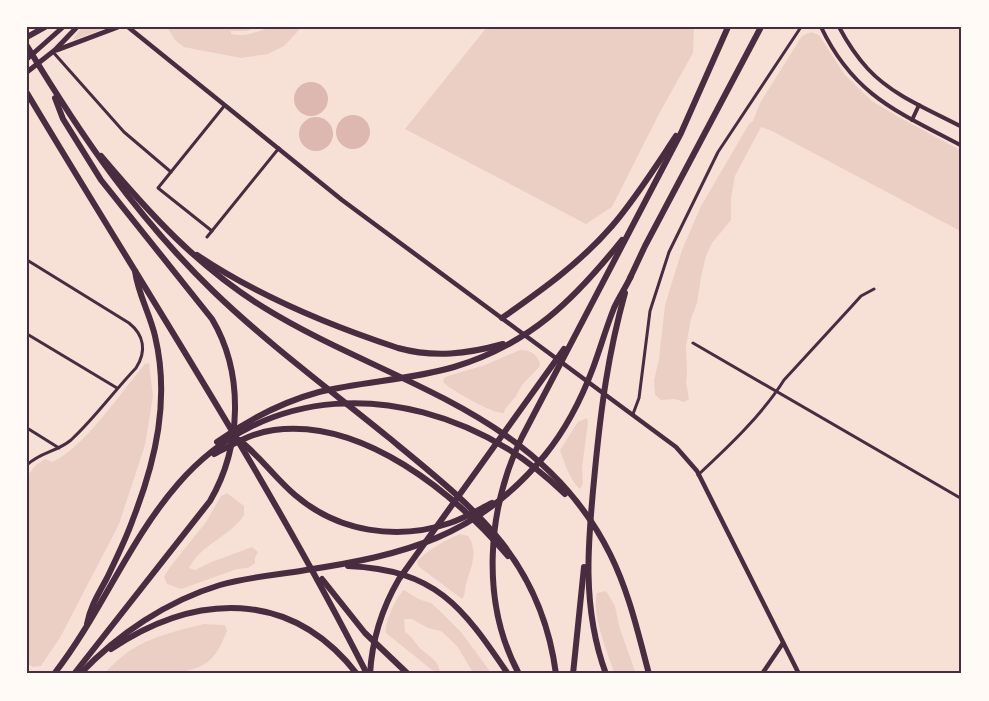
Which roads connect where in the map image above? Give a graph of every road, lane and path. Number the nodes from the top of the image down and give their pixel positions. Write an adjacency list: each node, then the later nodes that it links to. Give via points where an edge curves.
1 (45, 27): 11 (highway)
2 (63, 27): 14 (highway)
3 (77, 27): 13 (highway)
4 (118, 27): 13 (highway)
5 (128, 27): 18 (main road)
6 (728, 27): 20 (highway)
7 (761, 27): 33 (highway)
8 (801, 27): 42 (street, via 718,152 669,252 650,311 639,398)
9 (821, 27): 21 (street, via 857,82)
10 (838, 27): 19 (street, via 869,70 888,87)
11 (27, 37)
12 (27, 46): 16 (highway)
13 (54, 51): 15 (highway); 26 (street, via 124,132)
14 (27, 59)
15 (27, 72)
16 (53, 89): 22 (highway); 61 (highway, via 63,119 98,176 218,329 227,352 235,408 221,480 200,516)
17 (27, 93): 32 (highway)
18 (225, 105): 25 (main road); 26 (street)
19 (919, 105): 21 (street); 23 (street)
20 (689, 118): 27 (highway); 35 (highway, via 608,230 567,270)
21 (912, 120): 24 (street)
22 (76, 126): 29 (highway); 56 (highway, via 131,200 212,290 257,332 463,500 495,533)
23 (962, 127)
24 (962, 146)
25 (279, 148): 28 (street); 35 (main road, via 342,200)
26 (171, 171): 28 (street, via 158,188)
27 (631, 229): 37 (highway, via 587,283); 39 (highway)
28 (212, 231): 30 (street)
29 (172, 237): 37 (highway, via 258,292 398,348 454,354); 51 (highway, via 225,281 283,319 489,422 542,464)
30 (207, 237)
31 (27, 260): 40 (street, via 129,323 137,332 143,354)
32 (135, 267): 45 (highway); 57 (highway, via 159,355 160,421 138,506)
33 (631, 276): 52 (highway, via 568,422 529,472 502,498); 53 (highway, via 604,383)
34 (874, 289): 41 (street, via 861,296)
35 (502, 318): 42 (main road)
36 (27, 334): 40 (street)
37 (515, 341): 43 (highway, via 477,359 431,373 312,394 274,408)
38 (693, 343): 41 (street)
39 (555, 368): 64 (highway, via 396,584 379,624); 67 (highway, via 510,465 497,513 495,599 506,645)
40 (117, 388): 47 (street, via 76,435)
41 (777, 392): 49 (street); 50 (street)
42 (633, 414): 49 (main road, via 676,447)
43 (253, 422): 46 (highway); 51 (highway, via 324,404 371,403 427,414 485,436 528,463)
44 (27, 428): 47 (street)
45 (236, 438): 52 (highway, via 297,497 342,523 369,530 404,532); 54 (highway)
46 (219, 446): 56 (highway, via 260,433 292,429 345,438 387,456 433,486 466,511); 57 (highway, via 184,477 158,510)
47 (59, 448): 48 (street)
48 (27, 465)
49 (698, 474): 58 (main road)
50 (962, 499)
51 (581, 508): 71 (highway, via 620,576)
52 (467, 520): 55 (highway, via 414,548)
53 (588, 547): 69 (highway); 70 (highway, via 590,612)
54 (303, 551): 64 (highway); 65 (highway, via 349,614)
55 (336, 566): 59 (highway, via 226,584 186,598 136,626); 66 (highway, via 388,570 436,590 470,620)
56 (522, 571): 68 (highway, via 544,621)
57 (87, 627): 60 (highway)
58 (783, 643): 72 (main road); 73 (main road)
59 (86, 667): 62 (highway); 63 (highway, via 165,620 193,612 238,608 271,614 303,626 330,645)
60 (54, 674)
61 (74, 674)
62 (80, 674)
63 (357, 674)
64 (369, 674)
65 (408, 674)
66 (508, 674)
67 (519, 674)
68 (556, 674)
69 (573, 674)
70 (606, 674)
71 (649, 674)
72 (762, 674)
73 (799, 674)

